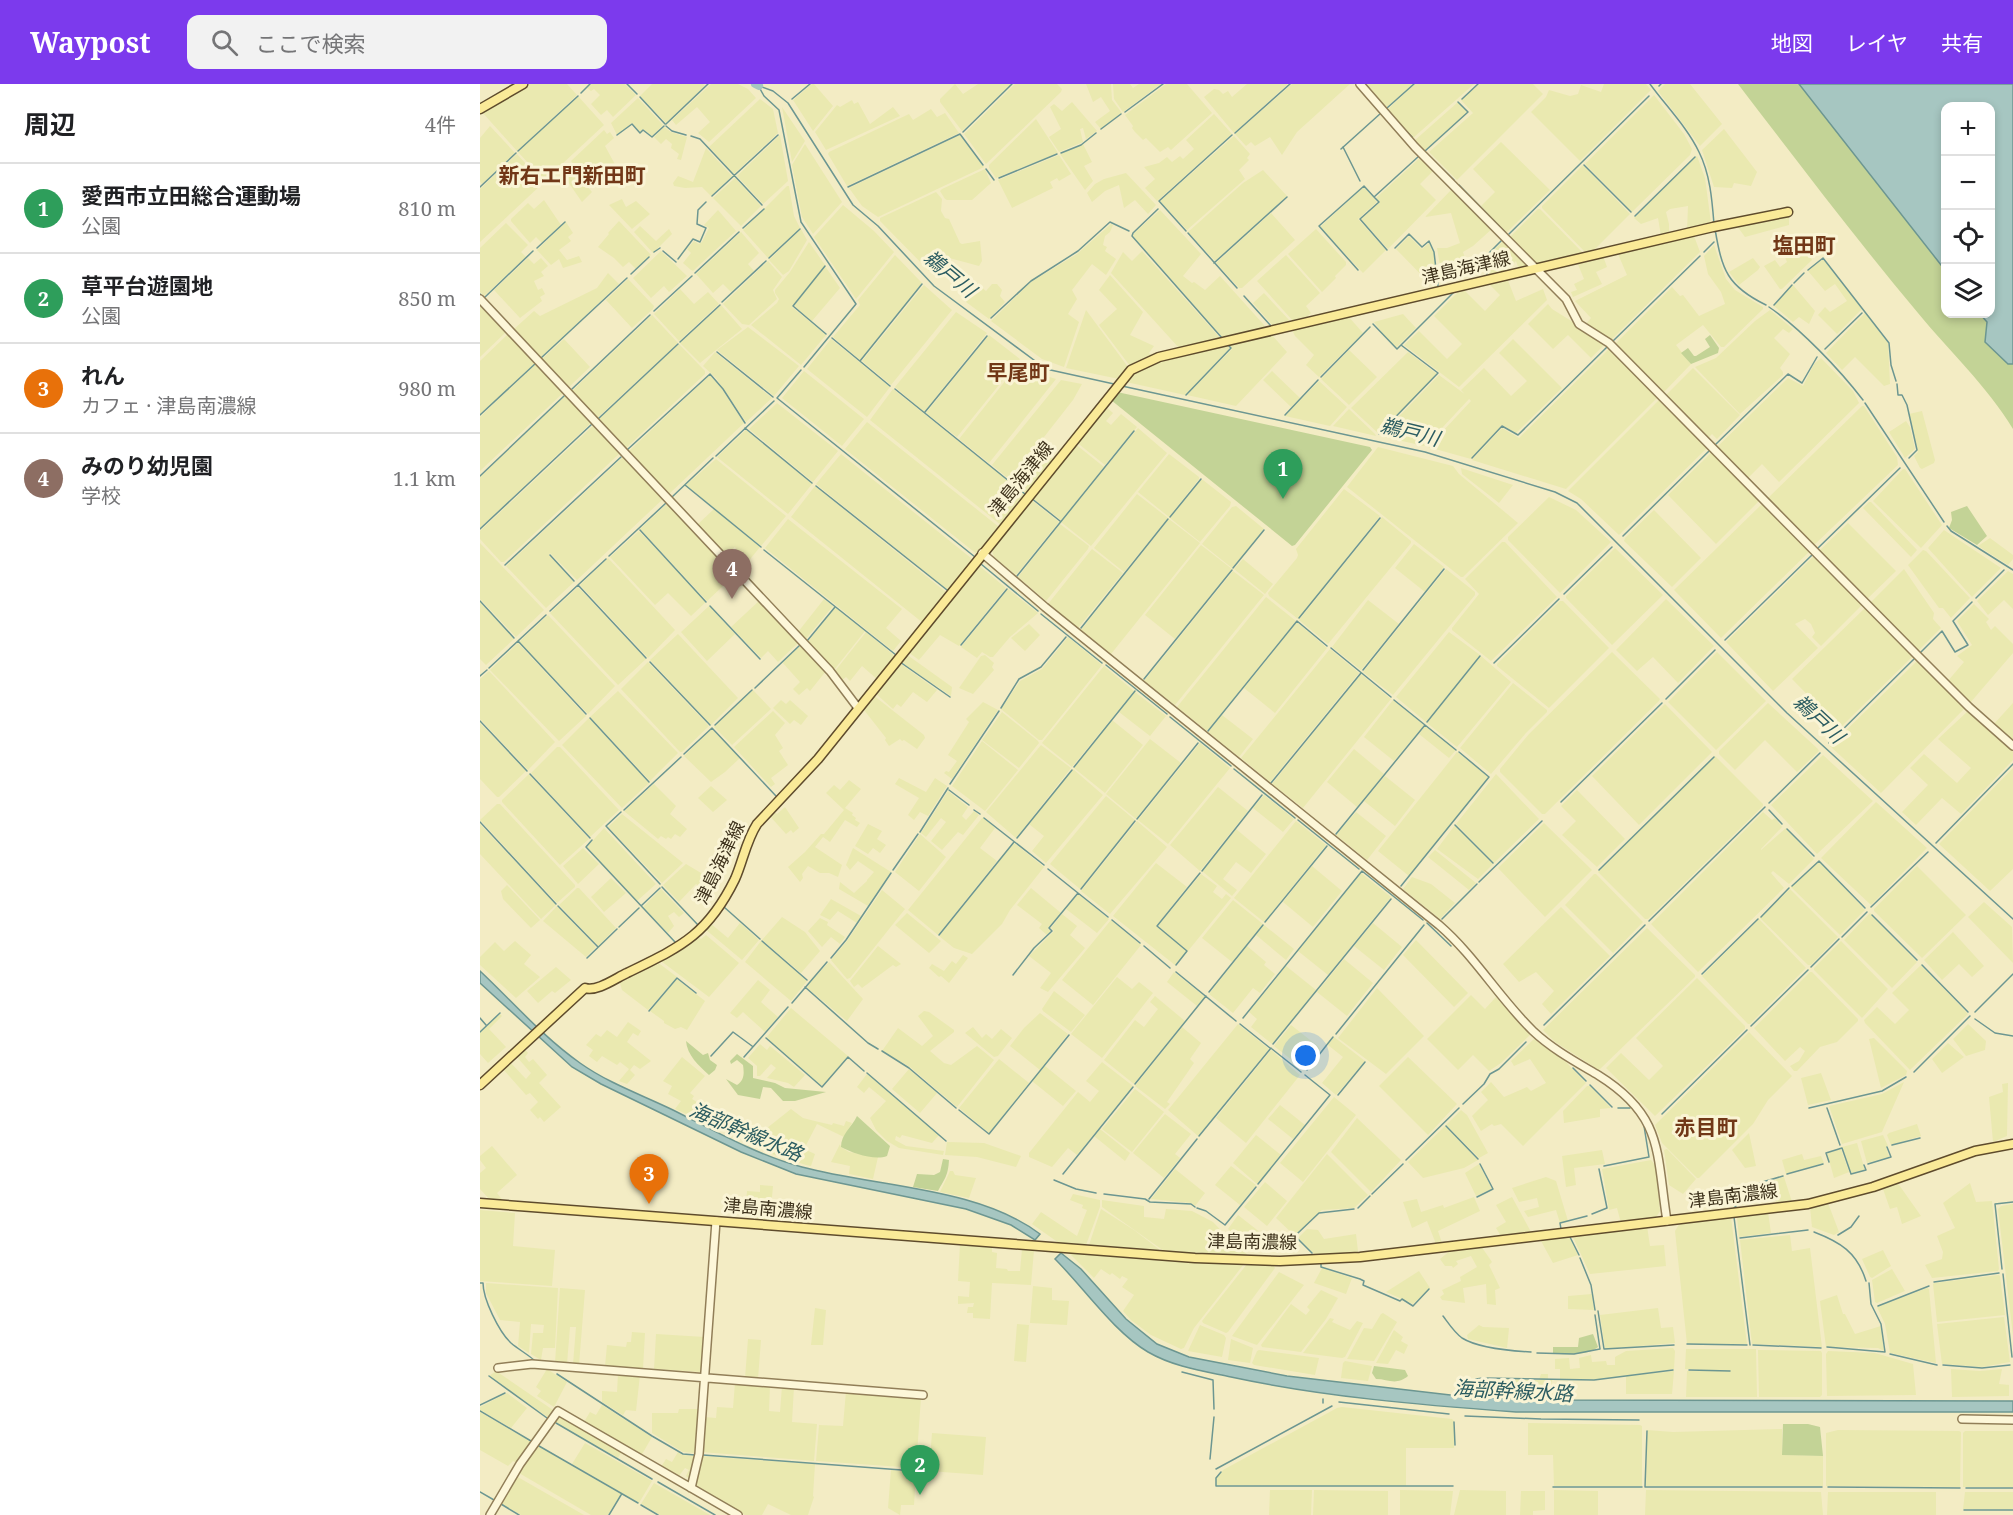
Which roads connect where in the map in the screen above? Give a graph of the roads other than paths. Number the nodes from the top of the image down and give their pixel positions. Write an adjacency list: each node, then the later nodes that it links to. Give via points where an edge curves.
1 (522, 84): 3 (main road)
2 (1360, 84): 5 (street, via 1415,147)
3 (480, 109)
4 (1788, 212): 5 (main road, 津島海津線)
5 (1536, 269): 7 (main road, 津島海津線, via 1159,357 1131,370); 9 (street, via 1566,298 1579,324 1609,343 1969,707)
6 (480, 299): 8 (street, via 830,671)
7 (982, 553): 8 (main road, 津島海津線); 14 (street, via 1439,925 1536,1034 1626,1095 1641,1112 1657,1145)
8 (858, 708): 10 (main road, 津島海津線, via 818,759 757,824 735,878 718,909 701,928 679,948 605,984 585,988)
9 (2013, 746)
10 (480, 1085)
11 (2013, 1144): 14 (main road, 津島南濃線, via 1975,1151 1808,1204)
12 (480, 1203): 13 (main road, 津島南濃線)
13 (716, 1221): 14 (main road, 津島南濃線, via 1195,1258 1280,1261 1391,1253); 16 (street)
14 (1667, 1221)
15 (498, 1368): 16 (street, via 532,1364)
16 (705, 1377): 17 (street); 20 (street, via 699,1454)
17 (923, 1395)
18 (1962, 1419): 19 (street)
19 (2013, 1420)
20 (691, 1488): 21 (street, via 558,1411); 22 (street)
21 (490, 1515)
22 (738, 1515)

